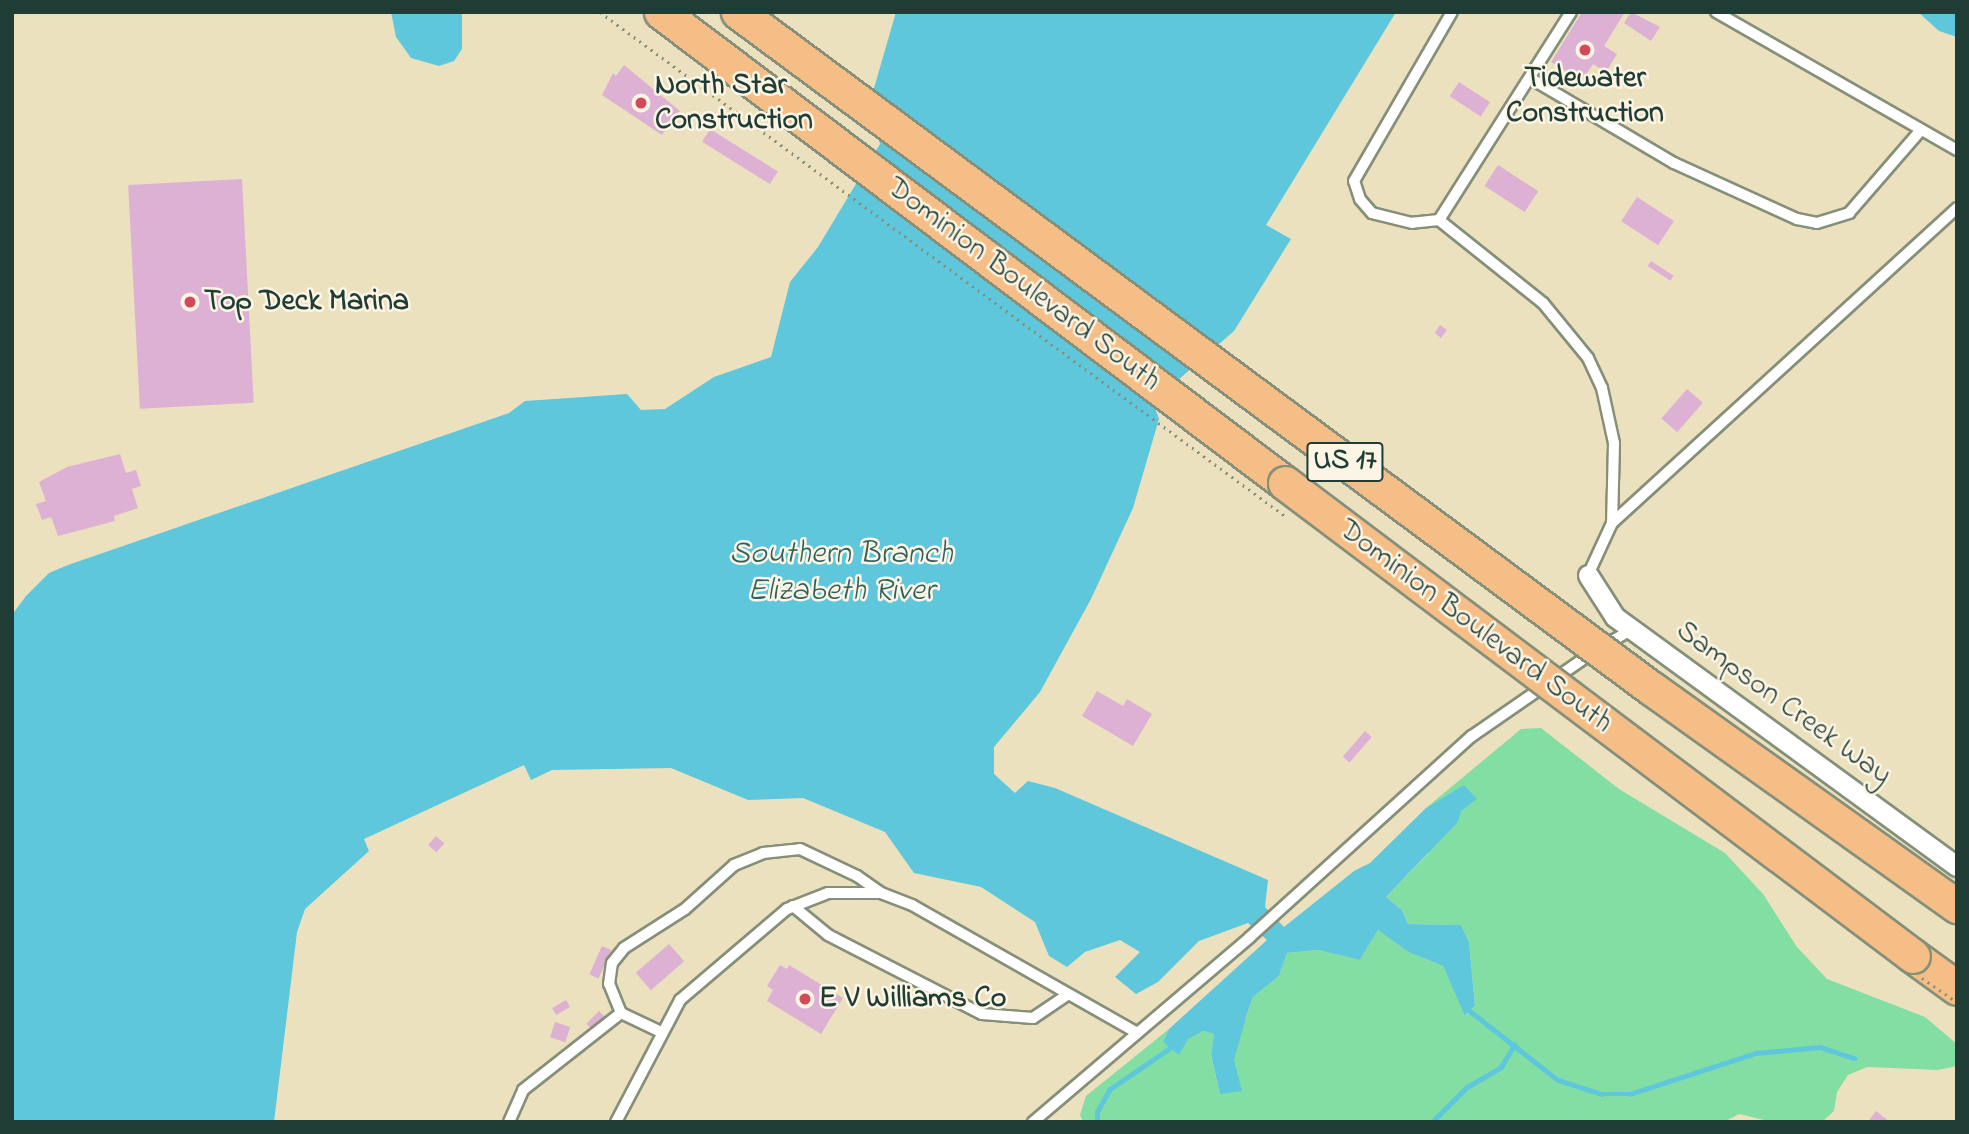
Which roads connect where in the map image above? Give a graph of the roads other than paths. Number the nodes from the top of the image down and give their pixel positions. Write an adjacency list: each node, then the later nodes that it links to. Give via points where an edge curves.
1 (661, 12): 18 (highway, Dominion Boulevard South / US 17, bridge)
2 (738, 12): 17 (highway, Dominion Boulevard South / US 17, bridge, via 1651,688)
3 (1452, 12): 10 (lane, via 1354,180 1360,199 1372,214 1412,223)
4 (1571, 12): 6 (lane)
5 (1716, 12): 7 (lane)
6 (1530, 78): 7 (lane, via 1674,163 1797,219 1817,223 1849,213); 10 (lane)
7 (1921, 130): 8 (lane)
8 (1957, 150)
9 (1957, 208): 11 (lane)
10 (1439, 220): 11 (lane, via 1543,303 1588,358 1602,388 1614,443)
11 (1612, 523): 12 (lane)
12 (1588, 575): 13 (street, Sampson Creek Way, via 1610,611)
13 (1632, 630): 14 (street, Sampson Creek Way); 22 (lane, via 1566,667 1472,736)
14 (1957, 866)
15 (881, 893): 16 (lane, via 828,893); 19 (lane, via 972,935); 20 (lane, via 800,849 763,853 734,865 685,909 624,948 612,963 609,984)
16 (793, 905): 19 (lane, via 828,935 982,1014 1033,1018); 21 (lane, via 680,1000)
17 (1957, 906)
18 (1957, 986)
19 (1066, 996): 22 (lane)
20 (621, 1013): 21 (lane); 23 (lane, via 523,1090)
21 (661, 1032): 24 (lane)
22 (1137, 1033): 25 (lane)
23 (509, 1122)
24 (616, 1122)
25 (1033, 1122)

